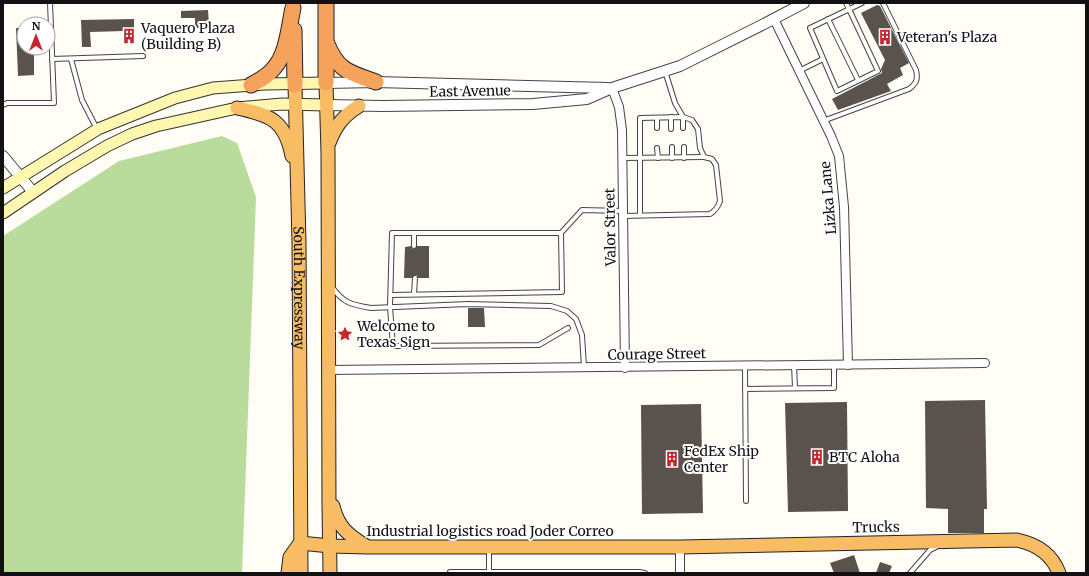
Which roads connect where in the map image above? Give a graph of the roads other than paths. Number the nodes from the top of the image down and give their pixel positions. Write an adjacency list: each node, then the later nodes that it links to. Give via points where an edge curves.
1 (50, 3): 14 (lane)
2 (326, 3): 11 (highway, South Expressway)
3 (804, 3): 9 (street, East Avenue)
4 (846, 3): 8 (lane)
5 (862, 3): 8 (lane)
6 (883, 3): 32 (lane, via 918,78 909,89)
7 (293, 6): 21 (highway, via 282,57 270,73); 22 (highway, South Expressway)
8 (849, 9): 10 (lane); 18 (lane, via 878,71)
9 (774, 19): 16 (street, Lizka Lane); 17 (street, East Avenue)
10 (828, 19): 15 (lane, via 810,28); 18 (lane)
11 (326, 42): 19 (highway, via 341,68); 20 (highway, South Expressway)
12 (143, 56): 13 (lane)
13 (71, 58): 14 (lane); 36 (lane, via 82,100)
14 (52, 59): 25 (lane, via 54,103)
15 (823, 59): 16 (lane); 18 (lane, via 837,90)
16 (799, 70): 32 (street, Lizka Lane)
17 (665, 71): 23 (street, East Avenue); 30 (lane, via 675,103)
18 (858, 80)
19 (376, 82): 20 (street, East Avenue); 23 (street, East Avenue)
20 (326, 83): 22 (main road); 26 (highway, South Expressway)
21 (251, 85): 22 (main road); 36 (main road, via 214,88 175,98)
22 (295, 85): 24 (highway, South Expressway)
23 (612, 88): 27 (street, East Avenue, via 586,99 540,103); 43 (street, Valor Street, via 621,117)
24 (296, 104): 26 (main road); 28 (main road); 49 (highway, South Expressway)
25 (3, 105)
26 (327, 105): 27 (street, East Avenue); 37 (highway, South Expressway)
27 (359, 106): 37 (highway, via 346,114)
28 (237, 108): 49 (highway, via 271,118 279,125 287,138); 51 (main road, via 132,134 107,146)
29 (671, 117): 30 (lane); 31 (lane); 35 (lane)
30 (683, 117): 34 (lane); 42 (lane, via 692,120 698,129 700,148)
31 (657, 118): 33 (lane); 44 (lane, via 640,118)
32 (824, 121): 64 (street, Lizka Lane, via 839,156 844,207)
33 (657, 128)
34 (683, 128)
35 (671, 129)
36 (98, 130): 48 (main road)
37 (327, 146): 59 (highway, South Expressway)
38 (672, 147): 46 (lane)
39 (684, 147): 47 (lane)
40 (657, 148): 45 (lane)
41 (3, 156): 48 (street)
42 (704, 157): 47 (lane); 54 (lane, via 712,159 716,164 720,201 715,210 710,214)
43 (622, 158): 44 (lane); 53 (street, Valor Street)
44 (640, 158): 45 (lane); 54 (lane)
45 (658, 158): 46 (lane)
46 (672, 158): 47 (lane)
47 (684, 158)
48 (21, 176): 50 (main road); 51 (street)
49 (298, 183): 77 (highway, South Expressway)
50 (3, 188)
51 (33, 192): 52 (main road)
52 (3, 212)
53 (623, 213): 54 (lane); 56 (lane, via 582,210); 70 (street, Valor Street)
54 (640, 215)
55 (414, 233): 56 (lane); 57 (lane); 61 (lane, via 392,233)
56 (561, 233): 60 (lane, via 562,292)
57 (414, 246)
58 (415, 278): 60 (lane)
59 (328, 282): 62 (lane, via 343,300 370,308); 71 (highway, South Expressway)
60 (414, 294): 61 (lane)
61 (391, 295): 62 (lane)
62 (390, 307): 63 (lane, via 393,346 539,345); 69 (lane, via 484,304 551,306 567,311 576,319 582,335)
63 (568, 328)
64 (848, 364): 65 (street, Courage Street); 67 (street, Courage Street)
65 (986, 364)
66 (794, 365): 67 (street, Courage Street); 68 (street, Courage Street); 72 (lane)
67 (834, 365): 72 (lane, via 834,388)
68 (745, 366): 70 (street, Courage Street); 73 (lane)
69 (584, 368): 70 (street, Courage Street); 71 (street, Courage Street)
70 (625, 368)
71 (329, 370): 74 (highway, South Expressway)
72 (795, 388): 73 (lane)
73 (745, 389): 75 (lane)
74 (329, 489): 78 (highway, South Expressway); 79 (highway, via 335,513 343,529)
75 (746, 501)
76 (945, 542): 81 (highway, Trucks); 90 (lane, via 930,550); 91 (highway, Trucks, via 1017,540 1029,543 1046,553)
77 (300, 543): 78 (highway, Industrial logistics road Joder Correo); 85 (highway, via 290,557); 86 (highway, South Expressway)
78 (330, 546): 79 (highway, Industrial logistics road Joder Correo); 87 (highway, South Expressway)
79 (368, 546): 80 (highway, Industrial logistics road Joder Correo)
80 (489, 547): 81 (highway, Industrial logistics road Joder Correo); 82 (lane)
81 (680, 547): 89 (street)
82 (489, 571): 83 (lane); 84 (lane)
83 (450, 572)
84 (585, 572): 88 (lane)
85 (288, 573)
86 (301, 573)
87 (330, 573)
88 (645, 573)
89 (680, 573)
90 (910, 573)
91 (1058, 573)

